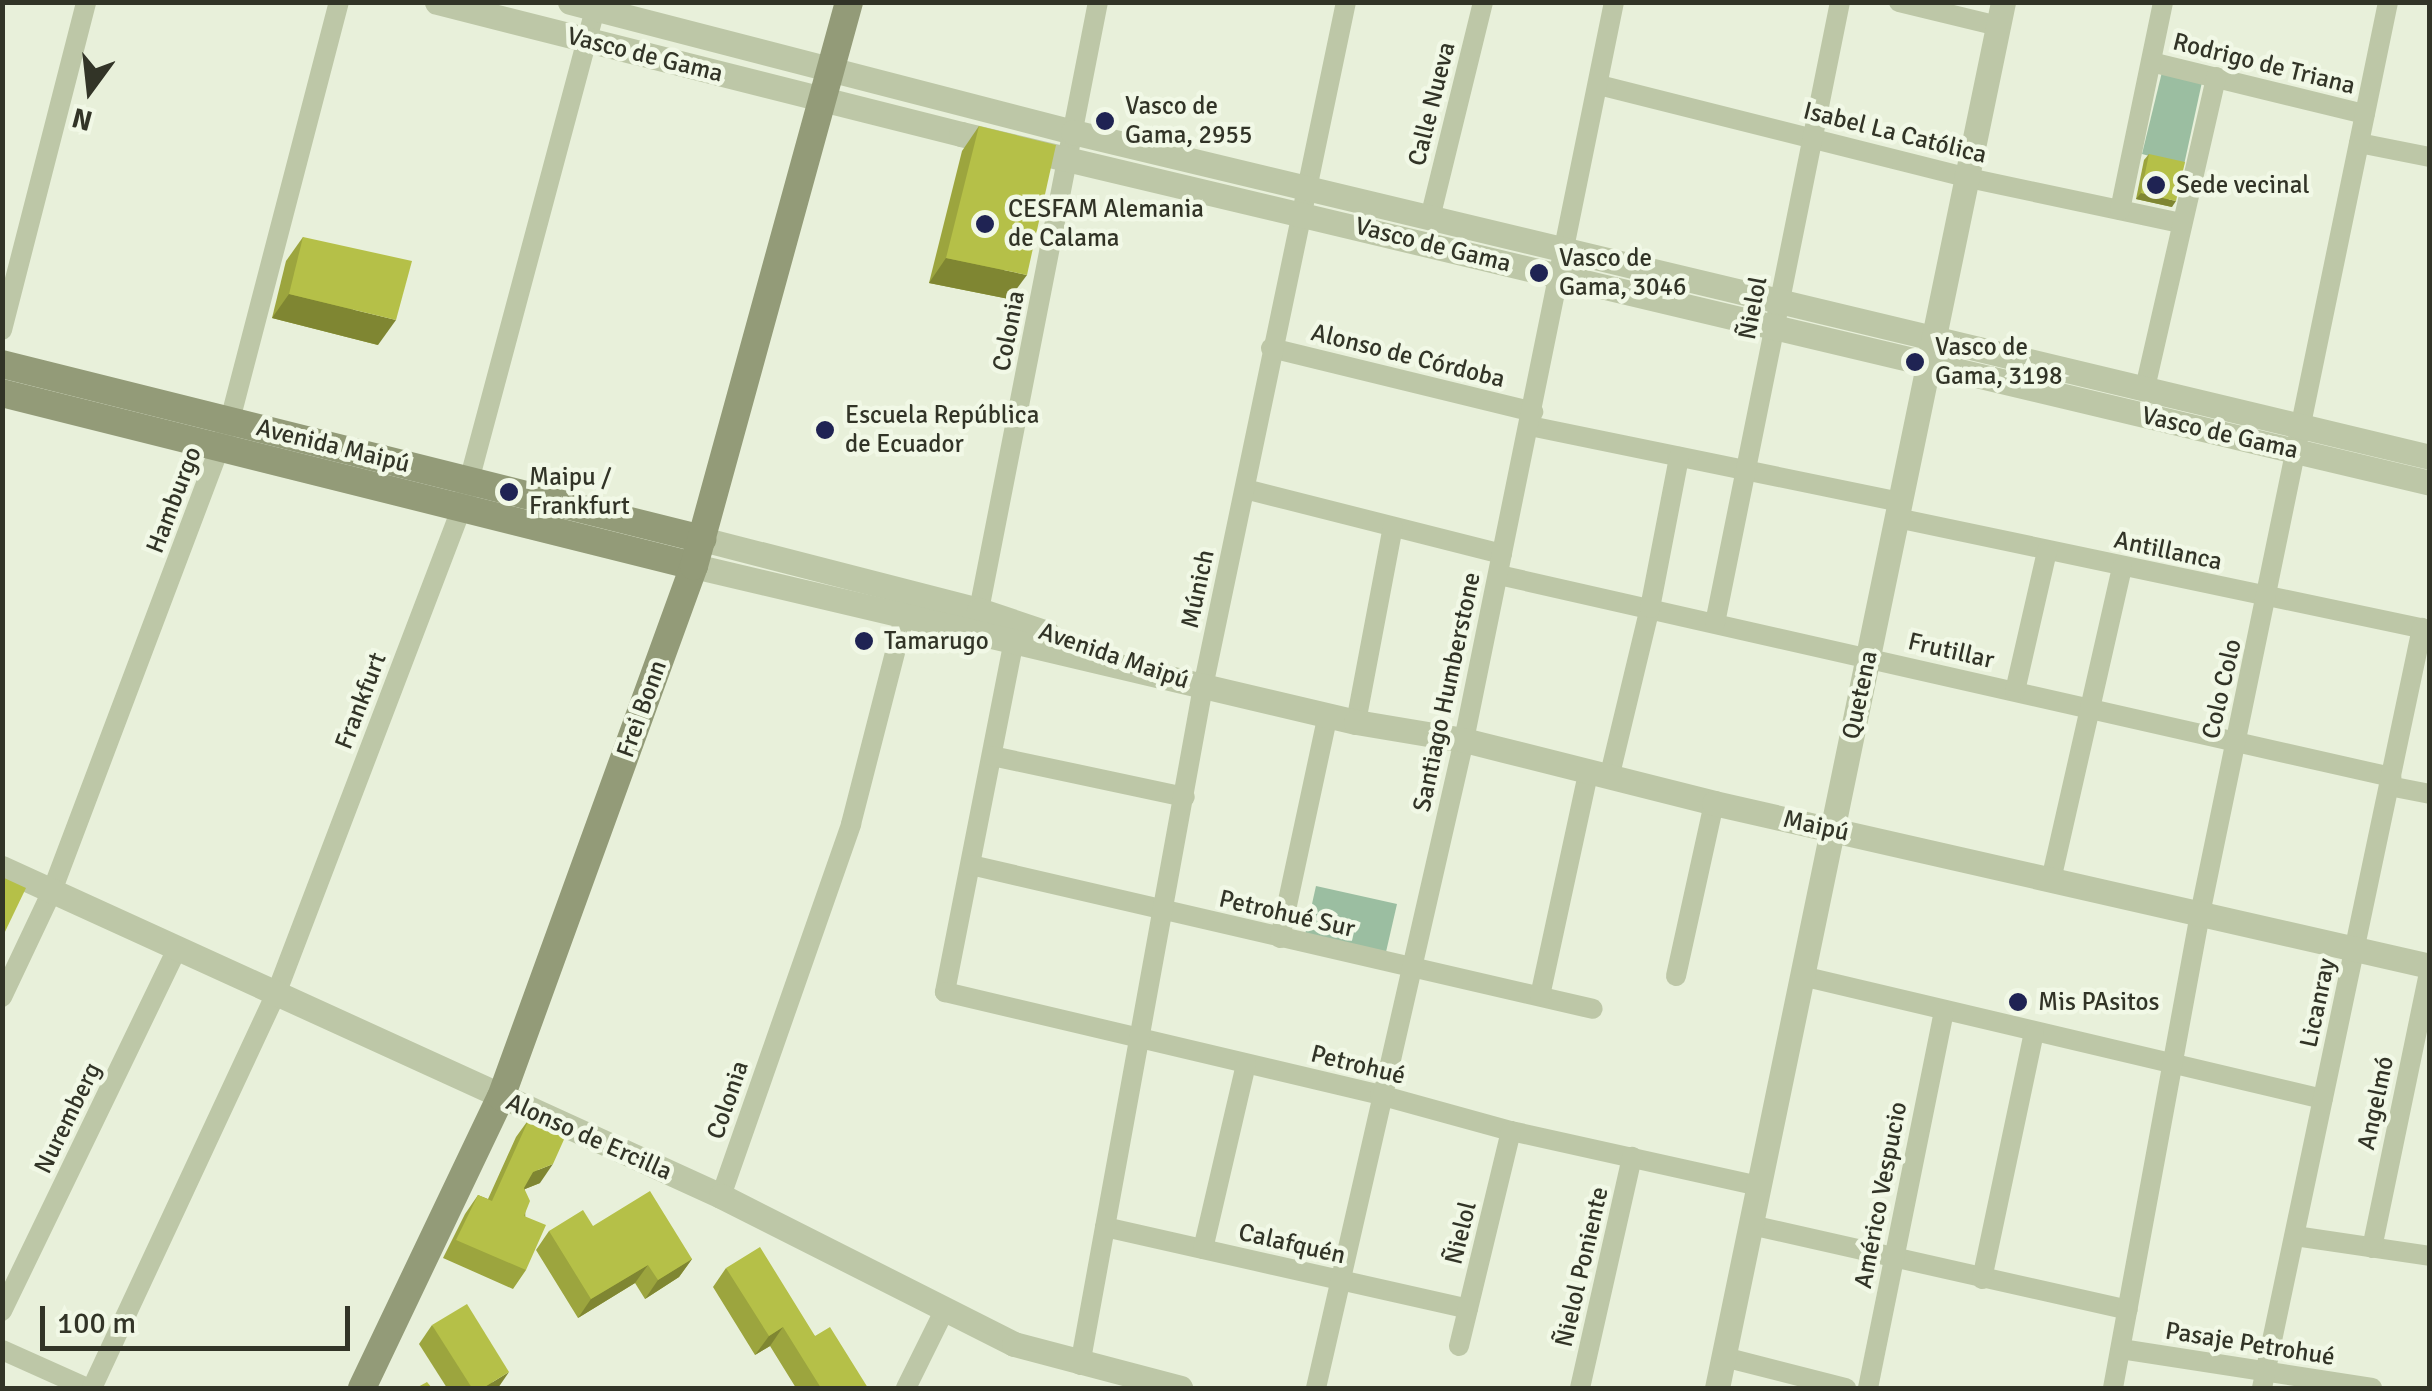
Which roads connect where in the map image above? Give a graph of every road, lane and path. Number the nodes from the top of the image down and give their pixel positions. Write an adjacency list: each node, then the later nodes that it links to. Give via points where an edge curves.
1 (86, 2): 33 (street)
2 (338, 2): 41 (street, Hamburgo)
3 (437, 2): 15 (street, Vasco de Gama)
4 (850, 2): 18 (main road, Frei Bonn)
5 (1098, 2): 23 (street, Colonia)
6 (1346, 2): 26 (street, Múnich)
7 (1483, 2): 28 (street, Calle Nueva)
8 (1614, 2): 19 (street, Santiago Humberstone)
9 (1840, 2): 21 (street, Ñielol)
10 (1899, 2): 14 (street)
11 (2163, 2): 16 (street)
12 (2388, 2): 20 (street, Colo Colo)
13 (588, 4): 15 (street, Frankfurt); 18 (street, Vasco de Gama)
14 (2001, 14): 25 (street, Quetena)
15 (586, 41): 18 (street, Vasco de Gama); 48 (street, Frankfurt)
16 (2151, 62): 17 (street, Rodrigo de Triana); 27 (street)
17 (2216, 76): 20 (street, Rodrigo de Triana); 29 (street)
18 (828, 85): 23 (street, Vasco de Gama); 52 (main road, Frei Bonn)
19 (1599, 85): 21 (street, Isabel La Católica); 30 (street, Santiago Humberstone)
20 (2365, 114): 22 (street, Colo Colo)
21 (1810, 138): 25 (street, Isabel La Católica); 32 (street, Ñielol)
22 (2359, 142): 24 (street); 42 (street, Colo Colo)
23 (1071, 145): 26 (street, Vasco de Gama); 57 (street, Colonia)
24 (2430, 157)
25 (1964, 177): 27 (street, Isabel La Católica); 34 (street, Quetena)
26 (1303, 200): 28 (street, Vasco de Gama); 31 (street, Vasco de Gama); 35 (street, Múnich)
27 (2120, 210): 29 (street, Isabel La Católica)
28 (1430, 218): 30 (street, Vasco de Gama)
29 (2181, 222): 38 (street)
30 (1565, 248): 31 (street, Santiago Humberstone); 32 (street, Vasco de Gama)
31 (1558, 275): 32 (street, Vasco de Gama); 40 (street, Santiago Humberstone)
32 (1777, 313): 34 (street, Vasco de Gama); 36 (street, Vasco de Gama); 45 (street, Ñielol)
33 (2, 330)
34 (1934, 336): 36 (street, Quetena); 38 (street, Vasco de Gama)
35 (1271, 348): 40 (street, Alonso de Córdoba); 47 (street, Múnich)
36 (1929, 363): 42 (street, Vasco de Gama); 49 (street, Quetena)
37 (2, 364): 41 (main road, Avenida Maipú)
38 (2145, 388): 42 (street, Vasco de Gama)
39 (2, 393): 41 (main road, Avenida Maipú)
40 (1532, 419): 43 (street, Antillanca); 53 (street, Santiago Humberstone)
41 (225, 433): 48 (main road, Avenida Maipú); 80 (street, Hamburgo)
42 (2299, 439): 44 (street, Vasco de Gama); 46 (street, Vasco de Gama); 55 (street, Colo Colo)
43 (1679, 456): 45 (street, Antillanca); 56 (street)
44 (2430, 456)
45 (1745, 472): 49 (street, Antillanca); 59 (street, Ñielol)
46 (2430, 483)
47 (1245, 489): 50 (street, Frutillar); 63 (street, Múnich)
48 (466, 494): 52 (main road, Avenida Maipú); 90 (street, Frankfurt)
49 (1899, 510): 51 (street, Antillanca); 62 (street, Quetena)
50 (1393, 527): 53 (street, Frutillar); 67 (street)
51 (2046, 551): 54 (street, Antillanca); 64 (street)
52 (698, 553): 57 (street, Avenida Maipú); 58 (street, Avenida Maipú); 100 (main road, Frei Bonn)
53 (1501, 564): 56 (street, Frutillar); 68 (street, Santiago Humberstone)
54 (2122, 568): 55 (street, Antillanca); 65 (street)
55 (2268, 597): 60 (street, Antillanca); 69 (street, Colo Colo)
56 (1650, 608): 59 (street, Frutillar); 71 (street)
57 (980, 610): 63 (street, Avenida Maipú)
58 (904, 618): 61 (street, Avenida Maipú); 105 (street, Colonia, via 851,824)
59 (1715, 622): 62 (street, Frutillar)
60 (2426, 629): 72 (street, Licanray)
61 (1014, 640): 63 (street, Avenida Maipú); 70 (street)
62 (1868, 658): 64 (street, Frutillar); 76 (street, Quetena)
63 (1203, 687): 66 (street, Maipú); 74 (street, Múnich)
64 (2015, 691): 65 (street, Frutillar)
65 (2090, 708): 69 (street, Frutillar); 79 (street)
66 (1328, 715): 67 (street, Maipú); 83 (street)
67 (1356, 722): 68 (street, Maipú)
68 (1464, 740): 71 (street, Maipú); 87 (street, Santiago Humberstone)
69 (2235, 742): 72 (street, Frutillar); 82 (street, Colo Colo)
70 (992, 756): 74 (street); 77 (street)
71 (1600, 772): 75 (street, Maipú); 91 (street)
72 (2390, 781): 73 (street, Frutillar); 85 (street, Licanray)
73 (2430, 794)
74 (1185, 797): 81 (street, Múnich)
75 (1714, 803): 76 (street, Maipú); 88 (street)
76 (1832, 830): 79 (street, Maipú); 89 (street, Quetena)
77 (970, 866): 81 (street, Petrohué Sur); 96 (street, Petrohué, via 945,992)
78 (2, 868): 80 (street, Alonso de Ercilla)
79 (2051, 880): 82 (street, Maipú)
80 (52, 891): 84 (street, Alonso de Ercilla); 92 (street, Hamburgo)
81 (1162, 911): 83 (street, Petrohué Sur); 96 (street, Múnich)
82 (2200, 914): 85 (street, Maipú); 97 (street, Colo Colo)
83 (1280, 938): 87 (street, Petrohué Sur)
84 (178, 947): 90 (street, Alonso de Ercilla); 118 (street, Nuremberg)
85 (2354, 950): 86 (street, Maipú); 101 (street, Licanray)
86 (2430, 967): 109 (street, Angelmó)
87 (1410, 968): 91 (street, Petrohué Sur); 99 (street, Santiago Humberstone)
88 (1676, 976)
89 (1802, 976): 94 (street); 104 (street, Quetena)
90 (276, 994): 100 (street, Alonso de Ercilla); 125 (street, Frankfurt)
91 (1540, 996): 93 (street, Petrohué Sur)
92 (2, 997)
93 (1593, 1009)
94 (1944, 1012): 95 (street); 112 (street, Américo Vespucio)
95 (2034, 1032): 97 (street); 113 (street)
96 (1139, 1038): 98 (street, Petrohué); 107 (street, Múnich)
97 (2174, 1063): 101 (street); 117 (street, Colo Colo)
98 (1246, 1064): 99 (street, Petrohué); 110 (street)
99 (1380, 1095): 102 (street, Petrohué); 114 (street, Santiago Humberstone)
100 (501, 1098): 105 (street, Alonso de Ercilla); 126 (main road, Frei Bonn)
101 (2323, 1099): 108 (street, Licanray)
102 (1511, 1131): 103 (street, Petrohué); 116 (street, Ñielol)
103 (1632, 1157): 104 (street, Petrohué); 130 (street, Ñielol Poniente)
104 (1760, 1186): 106 (street, Quetena)
105 (721, 1196): 115 (street, Alonso de Ercilla)
106 (1751, 1225): 112 (street); 122 (street, Quetena)
107 (1105, 1226): 110 (street, Calafquén); 123 (street, Múnich)
108 (2294, 1236): 109 (street); 124 (street, Licanray)
109 (2372, 1248): 111 (street)
110 (1204, 1250): 114 (street, Calafquén)
111 (2430, 1256)
112 (1894, 1260): 113 (street); 133 (street, Américo Vespucio)
113 (1982, 1279): 117 (street)
114 (1339, 1280): 116 (street, Calafquén); 129 (street, Santiago Humberstone)
115 (946, 1309): 123 (street, Alonso de Ercilla, via 1014,1344); 127 (street)
116 (1468, 1309): 119 (street, Ñielol)
117 (2128, 1310): 120 (street, Colo Colo)
118 (2, 1311)
119 (1458, 1346)
120 (2120, 1349): 124 (street, Pasaje Petrohué); 134 (street, Colo Colo)
121 (2, 1350): 125 (street)
122 (1724, 1357): 131 (street, Quetena); 132 (street)
123 (1080, 1365): 128 (street, Alonso de Ercilla)
124 (2264, 1380): 135 (street, Pasaje Petrohué)
125 (89, 1388)
126 (362, 1388)
127 (906, 1388)
128 (1180, 1388)
129 (1316, 1388)
130 (1580, 1388)
131 (1717, 1388)
132 (1846, 1388)
133 (1868, 1388)
134 (2113, 1388)
135 (2372, 1388)

